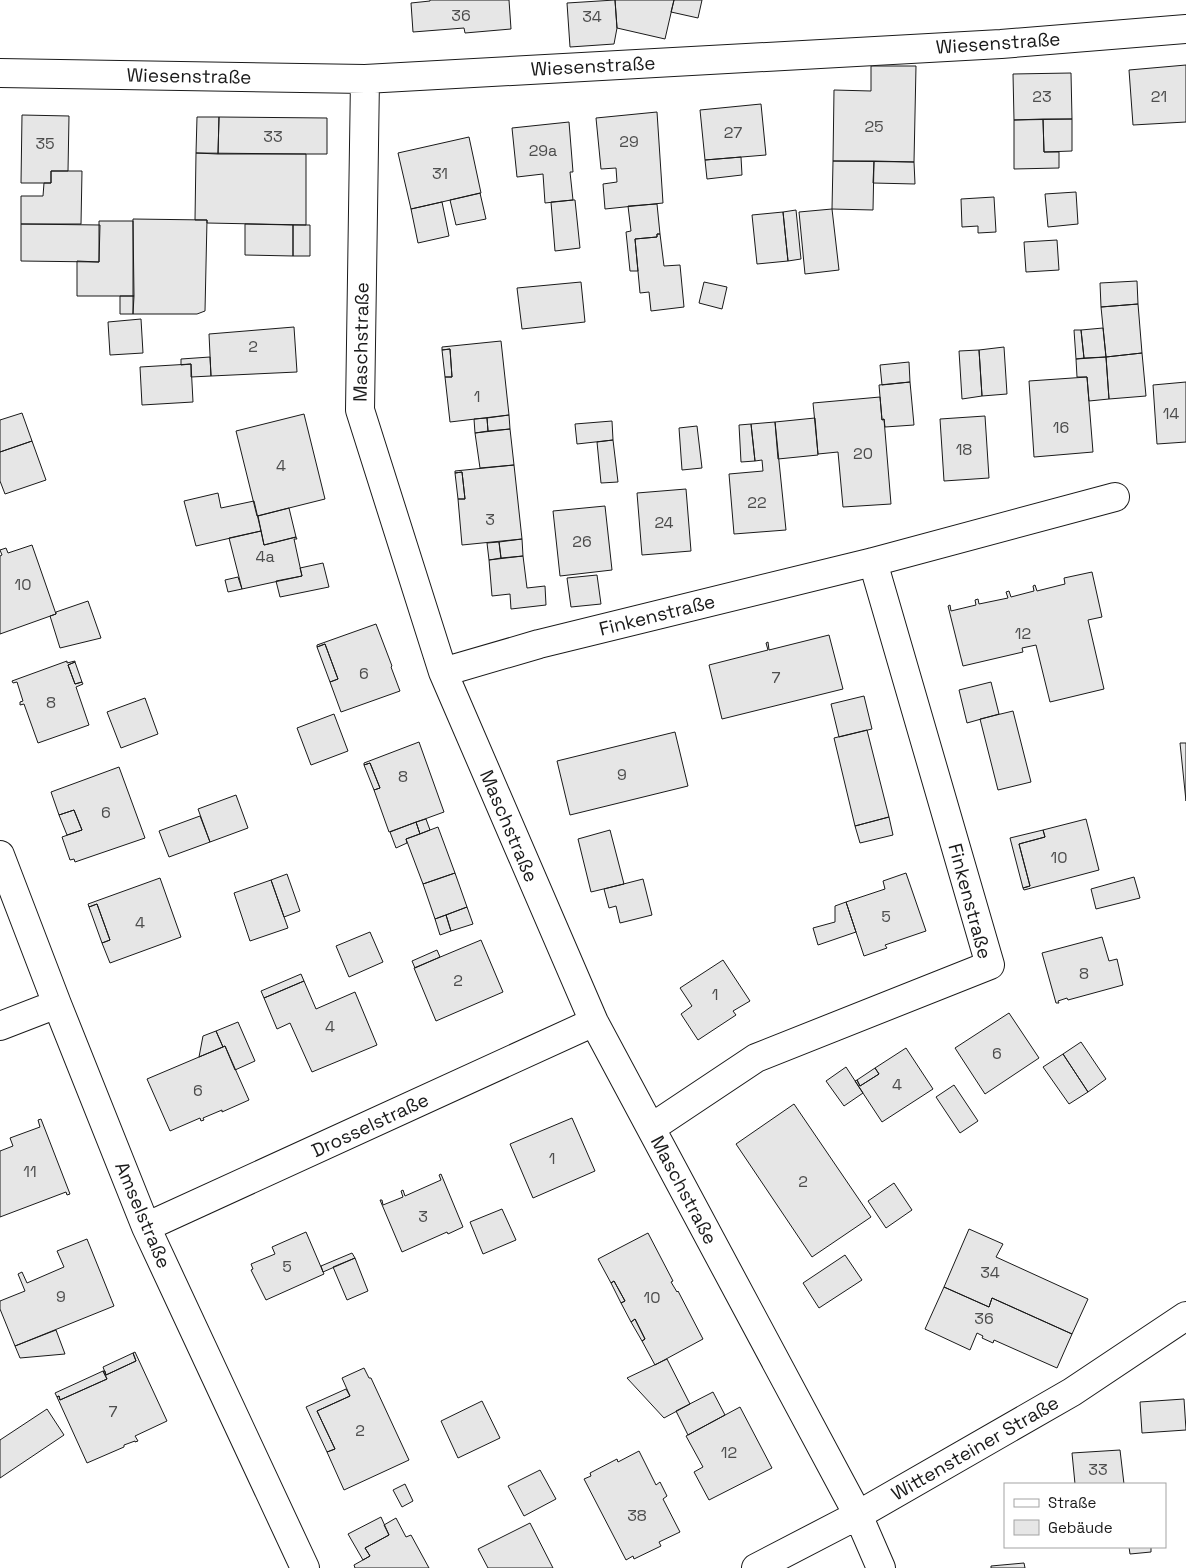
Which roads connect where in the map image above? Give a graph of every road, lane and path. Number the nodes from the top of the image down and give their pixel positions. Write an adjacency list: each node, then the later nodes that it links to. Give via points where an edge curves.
1 (1186, 29): 3 (street, Wiesenstraße, via 1001,44)
2 (0, 73): 3 (street, Wiesenstraße)
3 (365, 79): 6 (street, Maschstraße, via 360,410)
4 (1115, 497): 5 (street, Finkenstraße)
5 (873, 562): 6 (street, Finkenstraße, via 539,644); 11 (street, Finkenstraße, via 990,965 756,1058)
6 (443, 672): 9 (street, Maschstraße)
7 (0, 855): 8 (street, Amselstraße)
8 (57, 1004): 10 (street); 12 (street, Amselstraße)
9 (594, 1022): 11 (street, Maschstraße); 12 (street, Drosselstraße)
10 (0, 1026)
11 (651, 1128): 14 (street, Maschstraße)
12 (146, 1227): 15 (street, Amselstraße)
13 (1186, 1316): 14 (street, Wittensteiner Straße, via 1072,1392)
14 (858, 1515): 16 (street, Wittensteiner Straße); 17 (street, Maschstraße)
15 (305, 1568)
16 (756, 1568)
17 (881, 1568)

